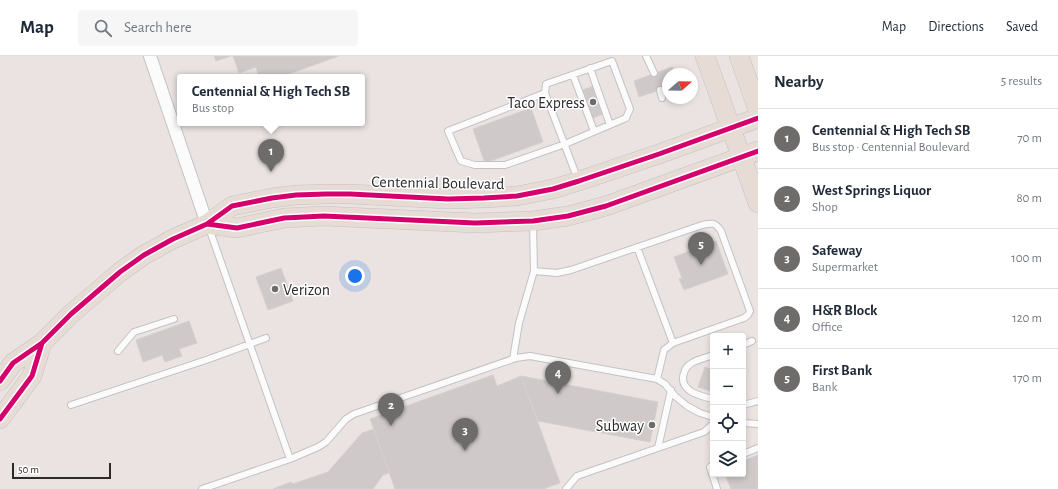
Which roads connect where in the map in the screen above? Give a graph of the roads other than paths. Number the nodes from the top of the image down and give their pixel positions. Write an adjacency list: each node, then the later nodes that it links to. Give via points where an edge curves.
1 (150, 56): 23 (street)
2 (618, 56): 6 (lane)
3 (646, 56): 9 (lane)
4 (705, 56): 16 (main road)
5 (739, 56): 13 (main road)
6 (612, 61): 7 (lane); 15 (lane, via 630,109 626,118)
7 (590, 68): 8 (lane); 15 (lane)
8 (573, 74): 11 (lane, via 546,84); 17 (lane)
9 (654, 74)
10 (660, 90): 12 (lane)
11 (545, 93): 18 (lane); 18 (lane, via 448,131 461,160 475,165 505,165)
12 (662, 98)
13 (758, 110)
14 (758, 118): 16 (main road, Centennial Boulevard)
15 (610, 125): 17 (lane)
16 (730, 128): 19 (main road); 20 (main road, Centennial Boulevard)
17 (594, 131): 18 (lane)
18 (564, 144): 20 (lane)
19 (750, 154): 21 (main road); 22 (main road, via 606,206 568,216)
20 (579, 181): 23 (main road, Centennial Boulevard, via 518,196 484,198 296,195 232,206)
21 (758, 203)
22 (533, 221): 23 (main road, via 475,223 324,216 284,218 237,228); 25 (lane)
23 (207, 224): 29 (main road, Centennial Boulevard, via 172,239 120,272); 31 (lane)
24 (637, 247): 25 (lane, via 571,270); 30 (lane); 30 (lane, via 702,224 712,223 721,231 750,311 744,318)
25 (534, 271): 35 (lane, via 519,323)
26 (174, 319): 33 (lane, via 134,332)
27 (266, 338): 31 (lane)
28 (752, 341): 32 (lane)
29 (42, 343): 37 (main road, Centennial Boulevard, via 13,363); 44 (main road, Centennial Boulevard, via 32,376)
30 (673, 343): 36 (lane, via 664,350)
31 (250, 344): 42 (lane); 51 (lane)
32 (746, 344)
33 (118, 351)
34 (710, 356): 39 (lane, via 691,363 683,375 687,389)
35 (513, 359): 36 (lane, via 530,356); 51 (lane, via 354,414 346,419 326,442)
36 (657, 379): 38 (lane)
37 (0, 381)
38 (671, 390): 43 (lane, via 687,406); 48 (lane)
39 (710, 398)
40 (758, 401): 41 (lane)
41 (746, 404)
42 (72, 405)
43 (710, 416)
44 (0, 419)
45 (746, 423): 46 (lane)
46 (758, 424)
47 (710, 427): 48 (lane, via 704,432)
48 (658, 448): 54 (lane, via 577,476)
49 (758, 448): 50 (lane)
50 (746, 453)
51 (290, 458): 53 (lane)
52 (713, 477): 55 (lane)
53 (202, 489)
54 (566, 489)
55 (717, 489)

